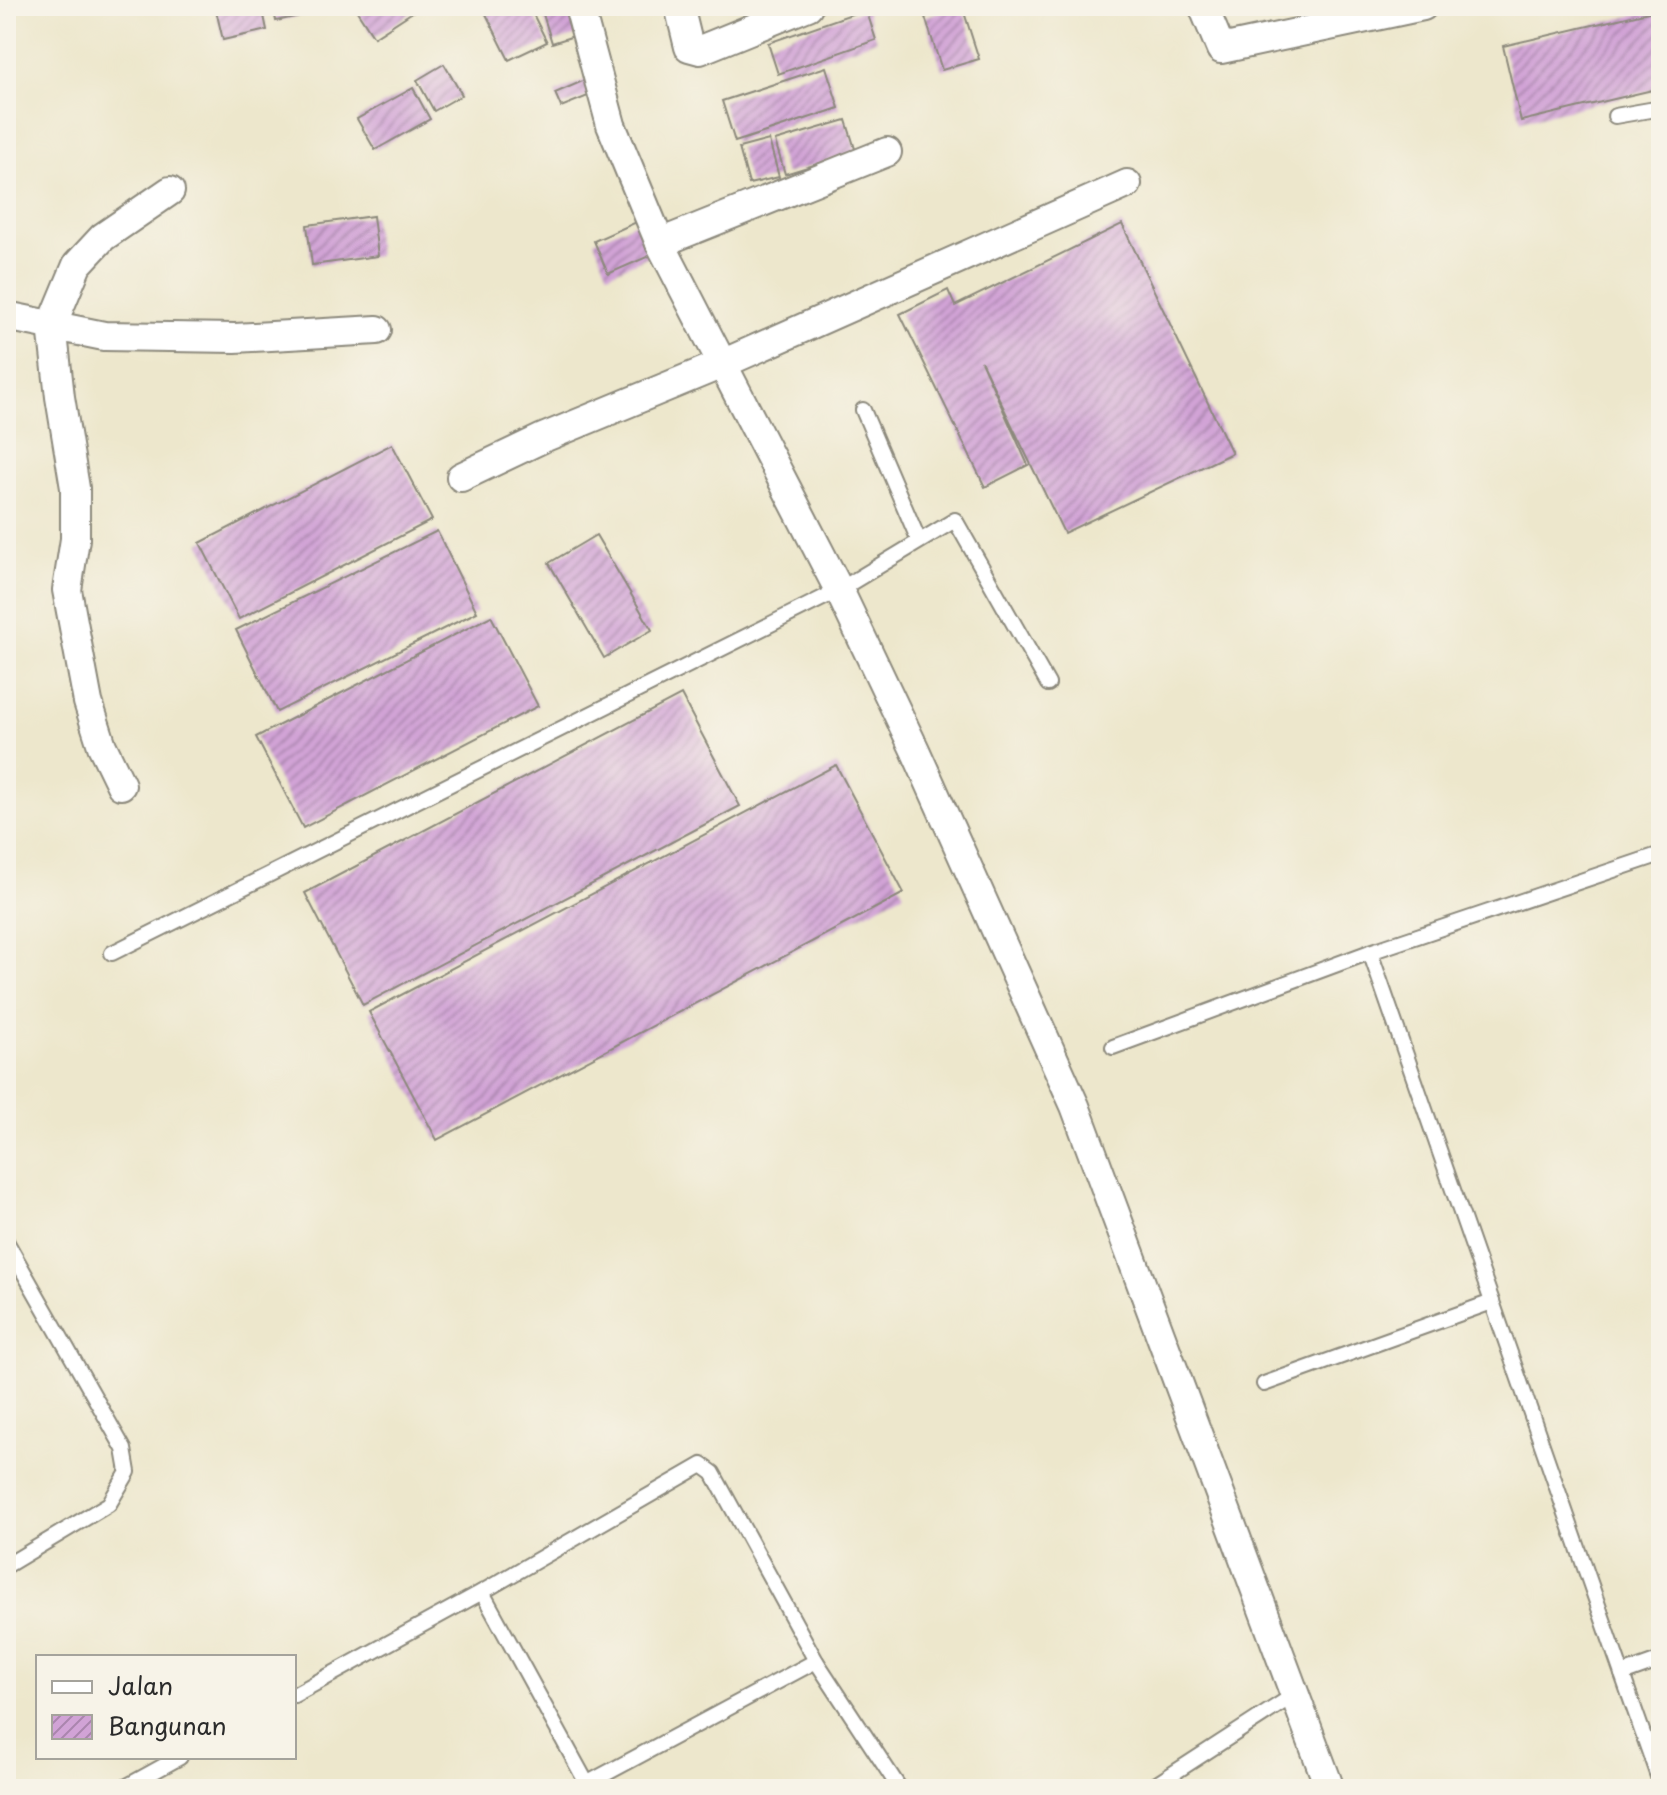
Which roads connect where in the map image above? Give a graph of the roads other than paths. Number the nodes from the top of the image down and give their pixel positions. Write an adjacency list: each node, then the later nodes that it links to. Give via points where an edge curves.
1 (579, 6): 12 (street, via 611,125)
2 (679, 6): 3 (street, via 689,47 700,50)
3 (808, 6)
4 (1203, 6): 6 (street, via 1221,49)
5 (1423, 6): 6 (street)
6 (1385, 10)
7 (1661, 108): 8 (lane)
8 (1615, 116)
9 (887, 152): 12 (street)
10 (1127, 184): 16 (street)
11 (170, 191): 14 (street, via 103,237 77,265)
12 (660, 243): 16 (street)
13 (6, 316): 14 (street)
14 (52, 325): 15 (street, via 104,336 235,338); 22 (street, via 75,488 67,590 88,702)
15 (377, 330)
16 (722, 364): 18 (street); 20 (street)
17 (863, 410): 19 (lane)
18 (461, 477)
19 (919, 541): 20 (lane); 21 (lane, via 955,520)
20 (839, 590): 25 (lane); 36 (street, via 1075,1106)
21 (1048, 684)
22 (121, 785)
23 (1661, 854): 24 (lane)
24 (1370, 952): 26 (lane); 28 (lane)
25 (112, 953)
26 (1113, 1047)
27 (6, 1241): 30 (lane, via 124,1449 128,1472 109,1504)
28 (1492, 1302): 29 (lane); 34 (lane)
29 (1264, 1384)
30 (6, 1566)
31 (482, 1592): 33 (lane, via 702,1465 713,1473); 35 (lane); 39 (lane)
32 (1661, 1660): 34 (lane)
33 (816, 1661): 39 (lane); 41 (lane)
34 (1622, 1674): 38 (lane)
35 (296, 1694)
36 (1294, 1695): 42 (lane); 43 (street)
37 (176, 1759): 40 (lane)
38 (1661, 1785)
39 (585, 1787)
40 (122, 1789)
41 (900, 1789)
42 (1149, 1789)
43 (1330, 1789)

